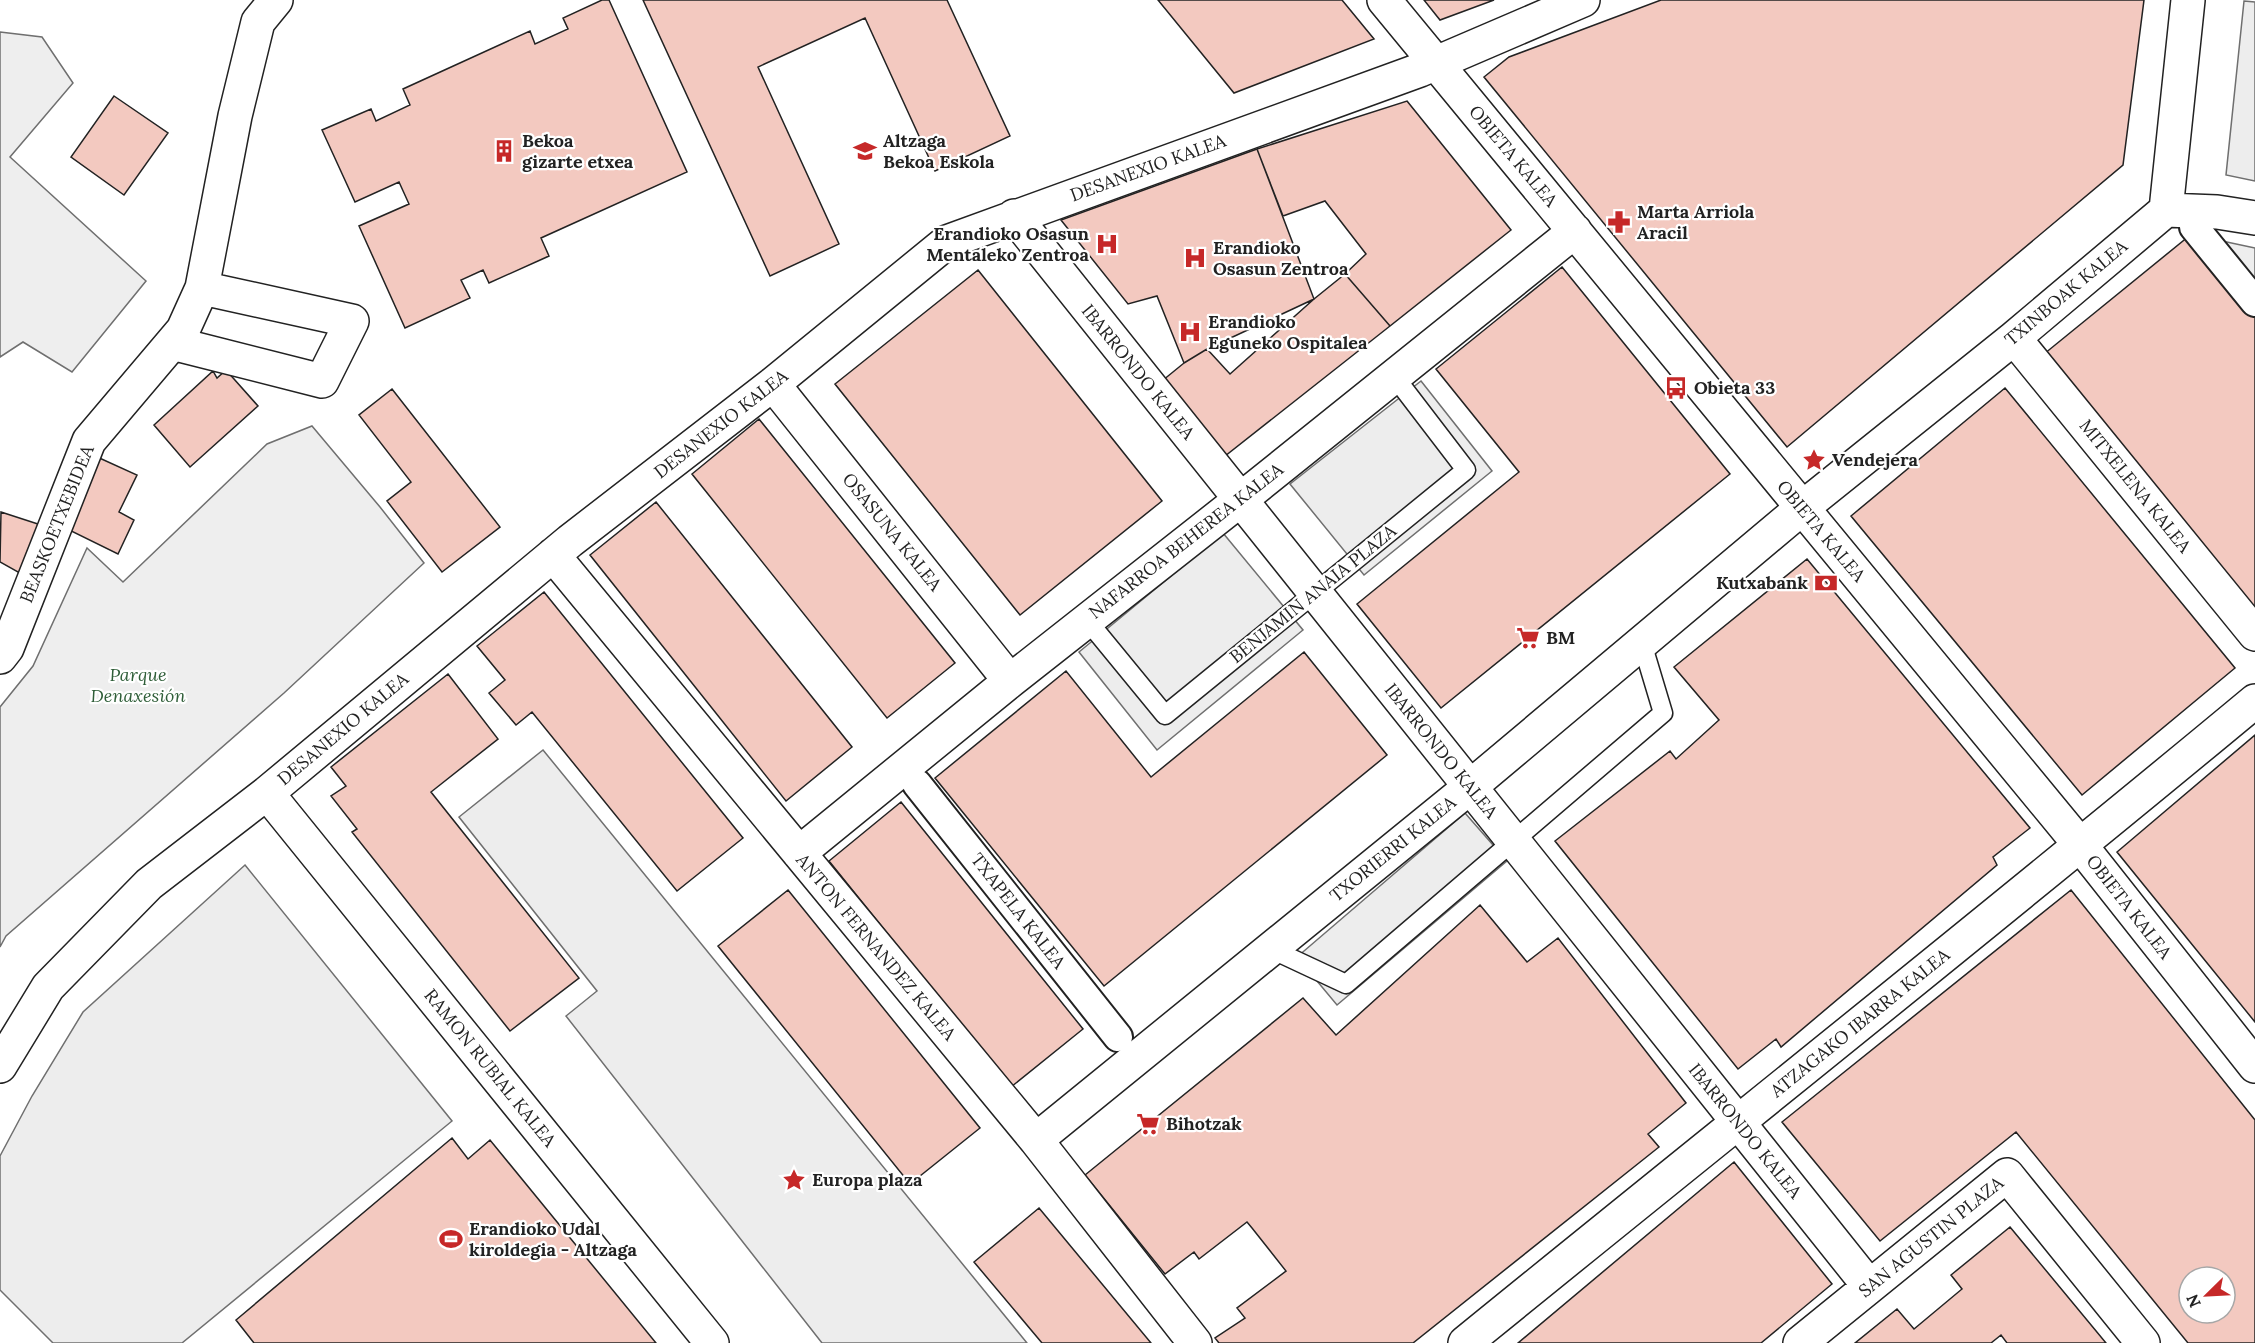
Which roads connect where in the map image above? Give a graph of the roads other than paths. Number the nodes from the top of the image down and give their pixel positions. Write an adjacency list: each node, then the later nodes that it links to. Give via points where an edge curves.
1 (276, 0): 11 (street, BEASKOETXEBIDEA, via 258,22 235,116)
2 (1384, 0): 5 (street, OBIETA KALEA)
3 (1583, 0): 5 (street, DESANEXIO KALEA)
4 (2187, 0): 6 (street)
5 (1437, 63): 7 (street, DESANEXIO KALEA); 10 (street, OBIETA KALEA)
6 (2166, 210): 8 (street); 13 (street, TXINBOAK KALEA)
7 (1014, 216): 16 (street, DESANEXIO KALEA, via 947,242); 17 (street, IBARRONDO KALEA)
8 (2255, 218)
9 (2194, 227): 12 (street)
10 (1575, 231): 15 (street, NAFARROA BEHEREA KALEA); 18 (street, OBIETA KALEA)
11 (202, 288): 14 (street, BEASKOETXEBIDEA, via 183,330); 14 (street, via 352,321 322,381)
12 (2255, 302)
13 (2014, 338): 18 (street, TXINBOAK KALEA); 22 (street, MITXELENA KALEA)
14 (172, 343): 24 (street, BEASKOETXEBIDEA, via 89,441 7,648)
15 (1394, 376): 17 (street, NAFARROA BEHEREA KALEA); 20 (lane, BENJAMIN ANAIA PLAZA, via 1466,470)
16 (773, 384): 19 (street, DESANEXIO KALEA); 25 (street, OSASUNA KALEA)
17 (1240, 500): 20 (street, IBARRONDO KALEA); 21 (street, NAFARROA BEHEREA KALEA)
18 (1802, 508): 23 (street, TXORIERRI KALEA); 31 (street, OBIETA KALEA)
19 (553, 555): 29 (street, DESANEXIO KALEA); 32 (street, ANTON FERNANDEZ KALEA)
20 (1314, 592): 21 (lane, BENJAMIN ANAIA PLAZA, via 1165,715); 28 (street, IBARRONDO KALEA)
21 (1087, 620): 25 (street, NAFARROA BEHEREA KALEA)
22 (2255, 634)
23 (1642, 643): 28 (street, TXORIERRI KALEA); 30 (lane, via 1663,713)
24 (0, 657)
25 (1010, 681): 32 (street, NAFARROA BEHEREA KALEA)
26 (2255, 701): 31 (street, ATZAGAKO IBARRA KALEA)
27 (918, 784): 34 (street, TXAPELA KALEA)
28 (1470, 787): 30 (street, IBARRONDO KALEA); 33 (street, TXORIERRI KALEA)
29 (267, 793): 35 (street, DESANEXIO KALEA, via 149,884 48,987); 40 (street, RAMON RUBIAL KALEA)
30 (1514, 842): 33 (lane, via 1346,984); 37 (street, IBARRONDO KALEA)
31 (2081, 846): 36 (street, OBIETA KALEA); 37 (street, ATZAGAKO IBARRA KALEA)
32 (799, 853): 38 (street, ANTON FERNANDEZ KALEA)
33 (1271, 949): 38 (street, TXORIERRI KALEA)
34 (1118, 1037)
35 (0, 1066)
36 (2255, 1066)
37 (1737, 1122): 39 (street, IBARRONDO KALEA); 42 (street, ATZAGAKO IBARRA KALEA)
38 (1036, 1140): 41 (street, ANTON FERNANDEZ KALEA)
39 (1869, 1286): 43 (street, SAN AGUSTIN PLAZA); 44 (street, SAN AGUSTIN PLAZA, via 2007,1175)
40 (712, 1343)
41 (1195, 1343)
42 (1465, 1343)
43 (1800, 1343)
44 (2143, 1343)

